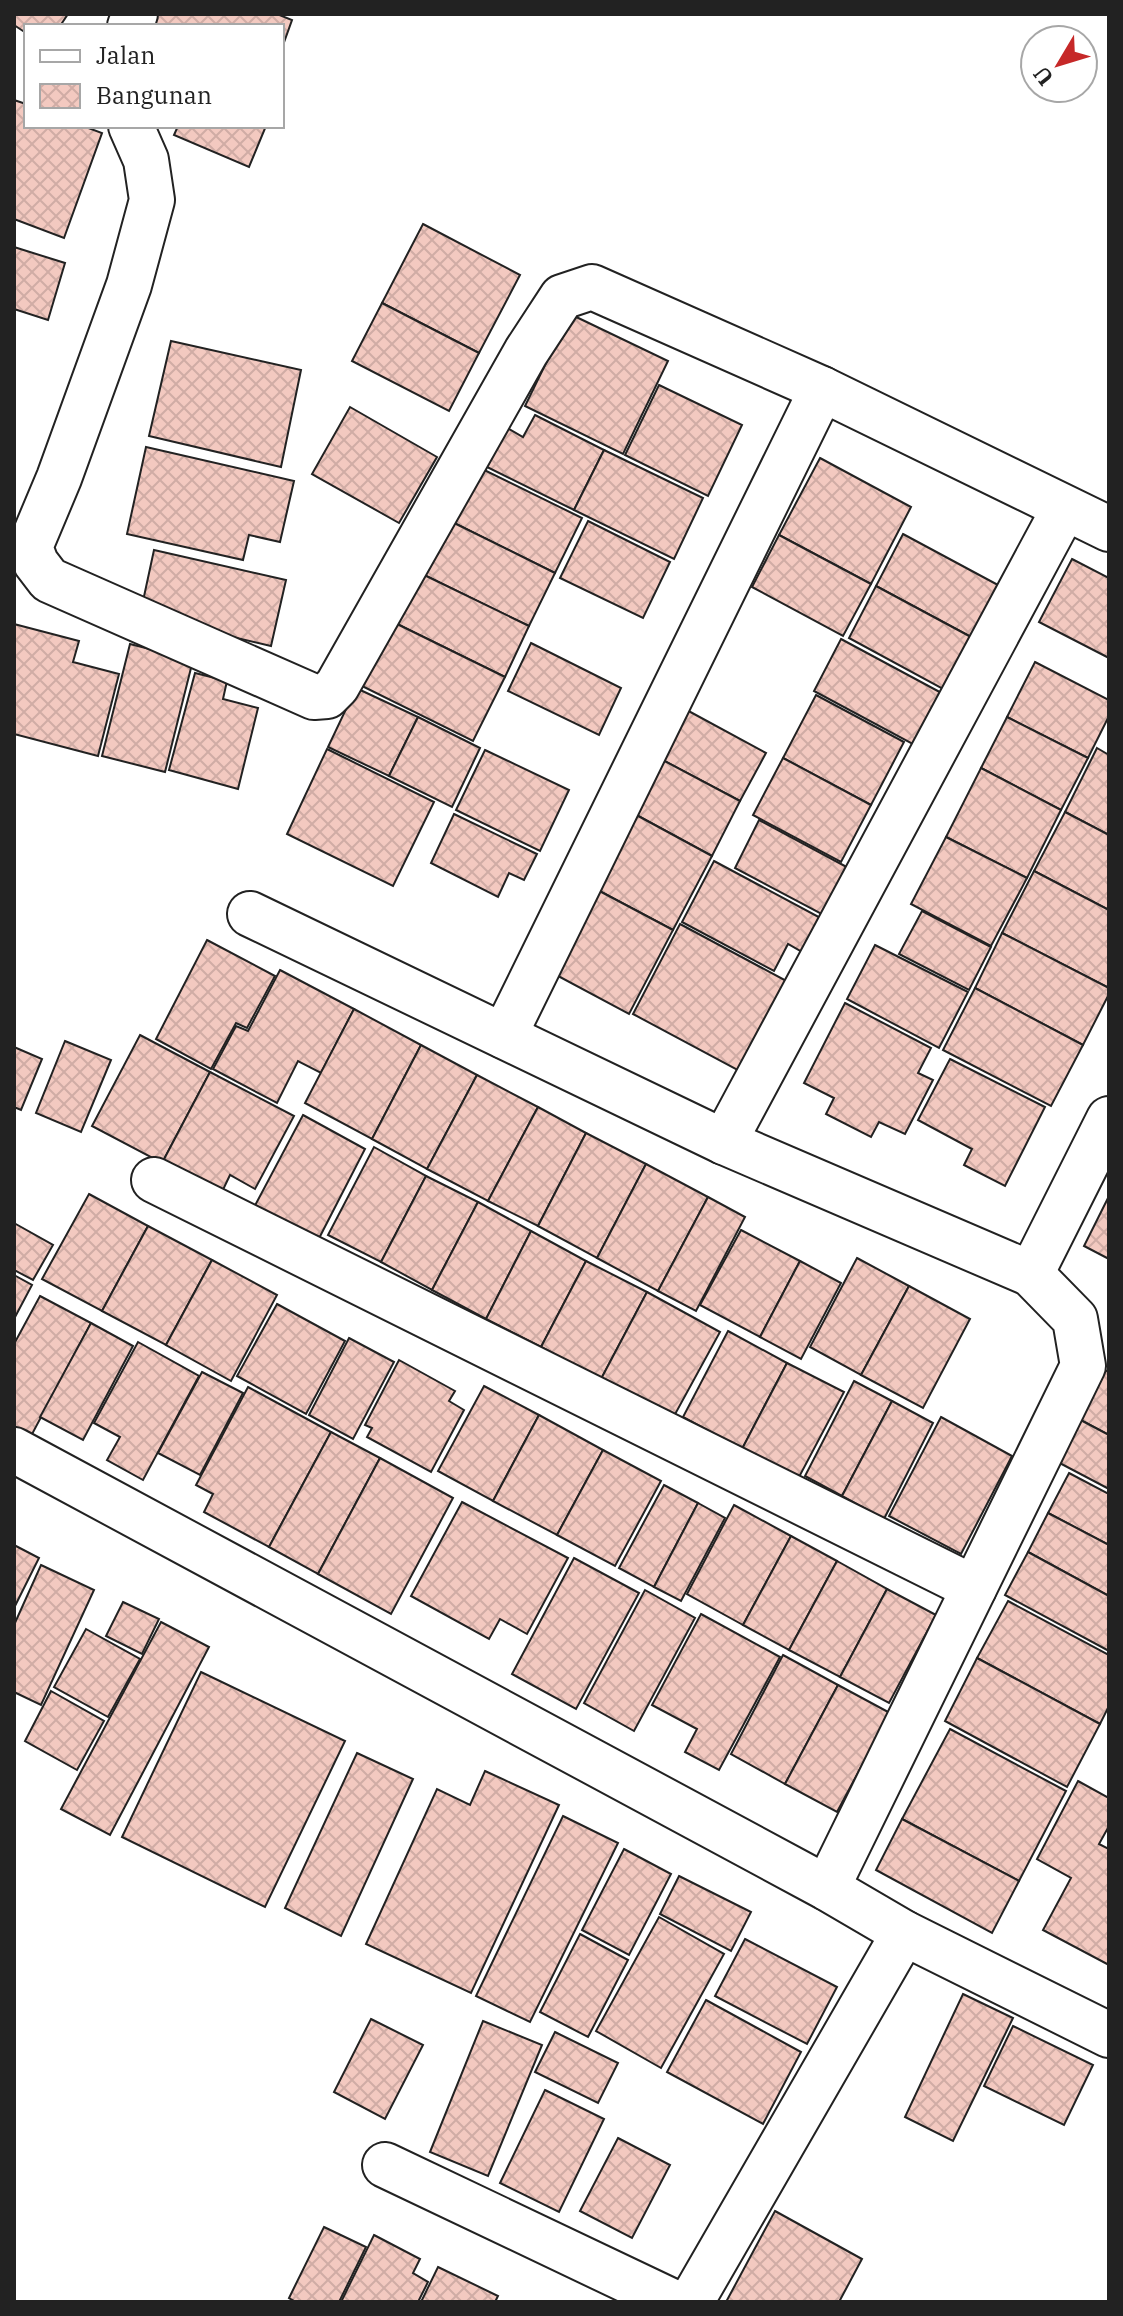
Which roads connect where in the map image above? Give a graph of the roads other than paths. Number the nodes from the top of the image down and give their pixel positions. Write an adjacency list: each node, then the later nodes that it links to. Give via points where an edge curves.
1 (132, 128): 2 (street, via 146,160 152,200 129,285 30,547 49,580 314,697 327,696 337,686 562,297 592,287)
2 (822, 389): 3 (street); 6 (street)
3 (1064, 509): 4 (street); 8 (street)
4 (1109, 529)
5 (250, 914): 6 (street)
6 (504, 1036): 8 (street)
7 (1109, 1119): 10 (street)
8 (724, 1142): 10 (street)
9 (154, 1180): 12 (street)
10 (1031, 1274): 12 (street, via 1075,1319 1083,1366)
11 (14, 1450): 13 (street)
12 (974, 1588): 13 (street)
13 (827, 1888): 14 (street)
14 (904, 1933): 15 (street); 18 (street)
15 (1109, 2035)
16 (385, 2165): 17 (street)
17 (673, 2302)
18 (691, 2302)

